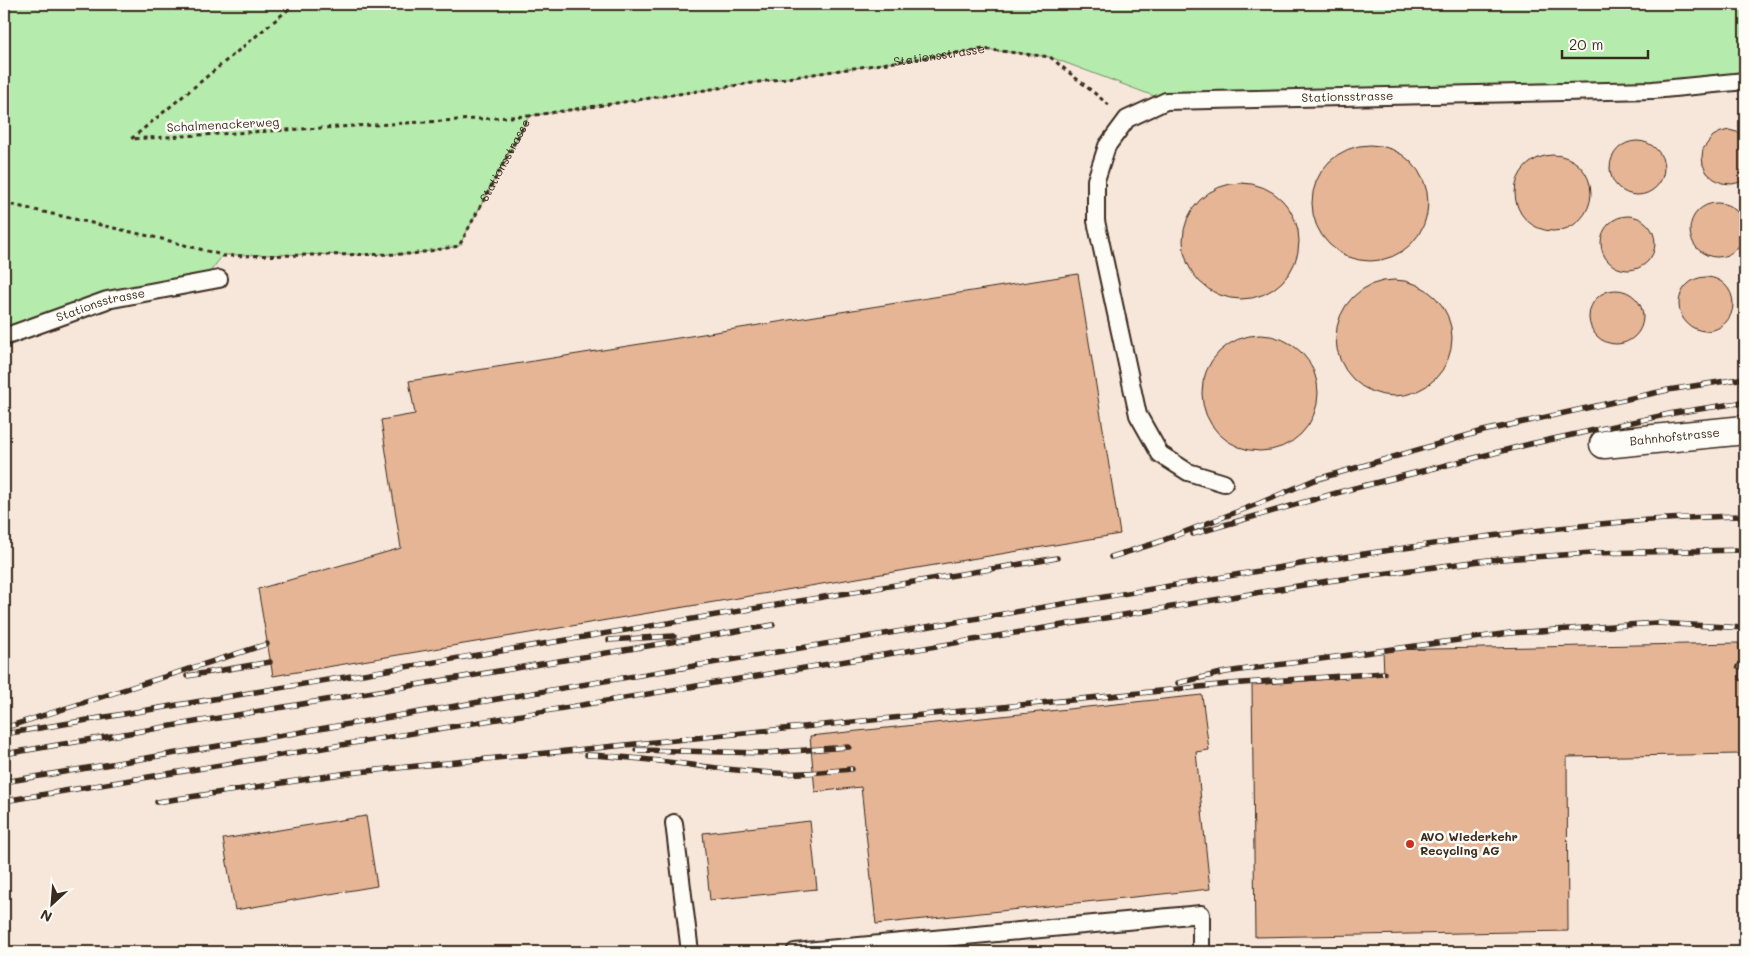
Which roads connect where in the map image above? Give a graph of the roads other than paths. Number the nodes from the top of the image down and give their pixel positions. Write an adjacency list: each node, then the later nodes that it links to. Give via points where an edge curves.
1 (1745, 81): 6 (lane, Stationsstrasse, via 1653,90 1166,100 1127,119 1107,146 1096,180 1096,221 1138,415 1160,454 1188,472)
2 (219, 279): 3 (lane, Stationsstrasse, via 107,300)
3 (4, 337)
4 (1745, 430): 5 (street, Bahnhofstrasse)
5 (1604, 444)
6 (1224, 483)
7 (674, 823): 8 (lane)
8 (690, 952)
9 (795, 952): 10 (lane, via 1201,914)
10 (1201, 952)

